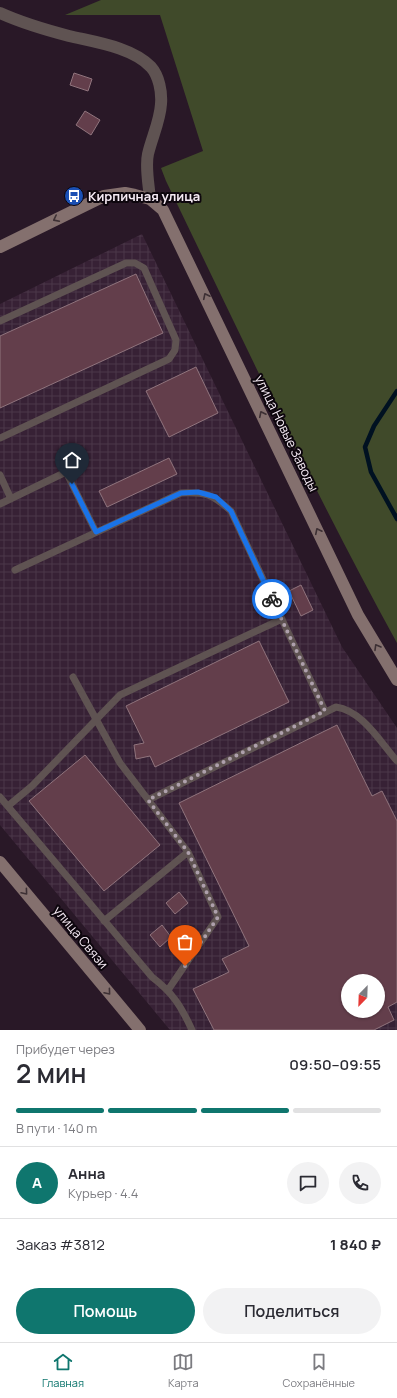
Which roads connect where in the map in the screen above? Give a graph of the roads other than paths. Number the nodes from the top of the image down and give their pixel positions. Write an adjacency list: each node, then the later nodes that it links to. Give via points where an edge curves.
1 (0, 13): 2 (street, via 24,23 121,50 144,61 154,71 159,82 161,104 148,156)
2 (150, 199): 3 (street, улица Новые Заводы, one-way to 3, via 125,193 104,196); 13 (street, улица Новые Заводы, one-way to 2, via 358,615 168,218)
3 (0, 247)
4 (0, 321): 5 (lane, via 126,263 135,263 144,268 176,340 175,350 169,359)
5 (0, 438)
6 (0, 476): 7 (lane)
7 (11, 499): 8 (lane); 9 (lane, via 66,472)
8 (0, 504)
9 (96, 532): 10 (lane); 11 (lane, via 181,493 198,492 216,497 231,511)
10 (15, 570)
11 (282, 619): 14 (lane); 15 (lane, via 120,695)
12 (73, 677): 15 (lane)
13 (397, 680)
14 (325, 711): 16 (lane, via 336,707 356,714); 18 (lane)
15 (96, 720): 18 (lane, via 120,763); 19 (lane, via 32,786)
16 (397, 761)
17 (0, 797): 19 (lane)
18 (148, 800): 20 (lane)
19 (8, 806): 22 (lane)
20 (188, 852): 22 (lane); 23 (lane, via 218,917)
21 (0, 862): 24 (street, улица Связи, one-way to 24)
22 (104, 921): 23 (lane, via 152,977)
23 (168, 990): 25 (lane, via 181,1007)
24 (140, 1030)
25 (192, 1030)

